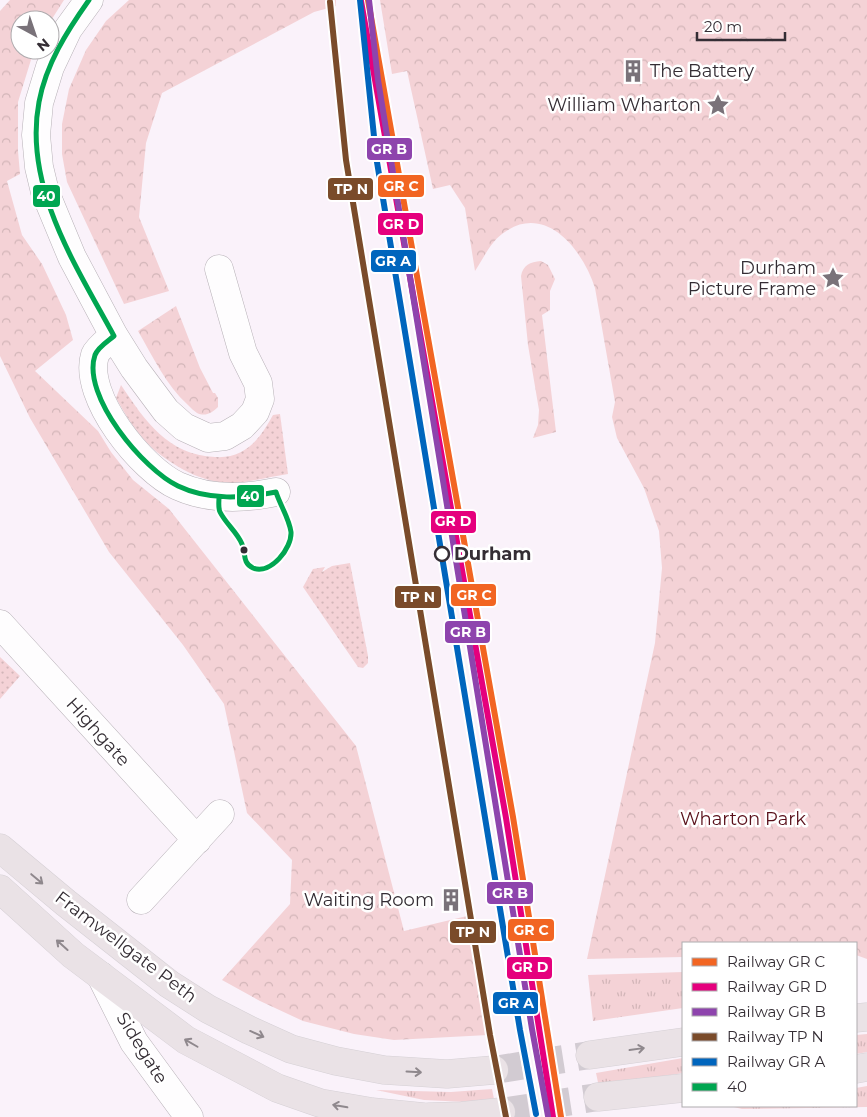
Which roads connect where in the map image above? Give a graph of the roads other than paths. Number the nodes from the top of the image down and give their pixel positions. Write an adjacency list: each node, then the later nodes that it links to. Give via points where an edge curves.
1 (89, 0): 3 (street, via 68,29 50,67 39,103 36,135 45,192 72,257)
2 (219, 269): 3 (street, via 243,353 258,383 260,400 255,412 242,426 225,436 208,438 184,427 156,400)
3 (114, 336): 4 (street, via 96,353 93,369 98,390 116,429 141,459 178,486 219,497)
4 (276, 492)
5 (0, 624): 7 (street, Highgate)
6 (220, 814): 7 (street)
7 (197, 840): 10 (street)
8 (0, 848): 14 (highway, Framwellgate Peth, one-way to 14, via 169,984 208,1009 291,1049 384,1070 447,1074)
9 (0, 889): 11 (highway, Framwellgate Peth, one-way to 9)
10 (141, 900)
11 (101, 976): 18 (street, Sidegate, via 134,1042); 19 (highway, Framwellgate Peth, one-way to 11, via 320,1103 277,1088 186,1040)
12 (682, 1042): 13 (highway, one-way to 12)
13 (590, 1055)
14 (494, 1070)
15 (682, 1088): 16 (highway)
16 (598, 1097)
17 (501, 1112): 20 (highway)
18 (189, 1117)
19 (423, 1117)
20 (429, 1117)

